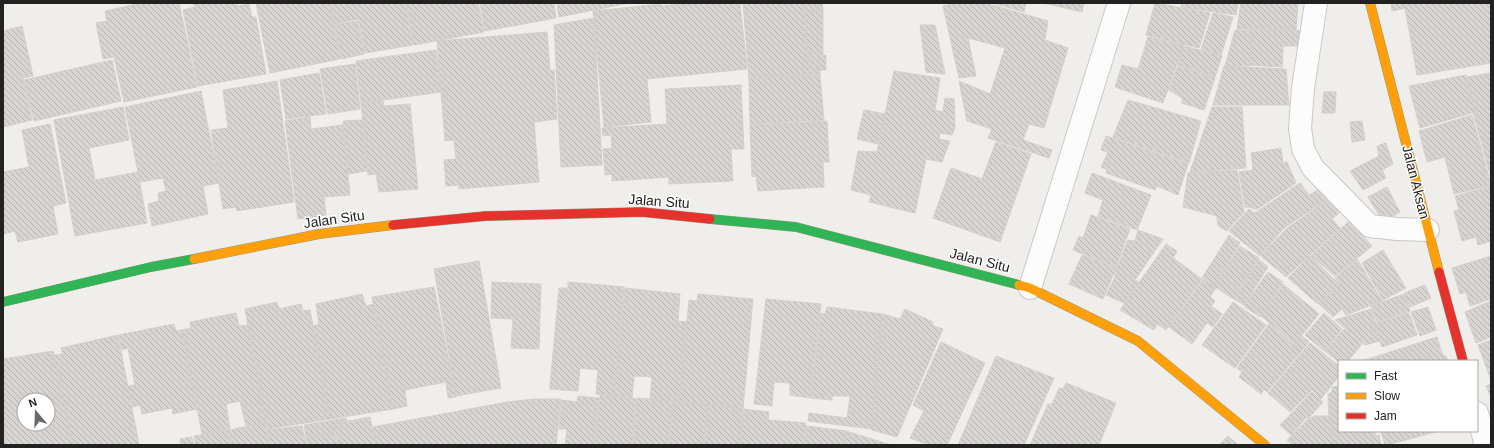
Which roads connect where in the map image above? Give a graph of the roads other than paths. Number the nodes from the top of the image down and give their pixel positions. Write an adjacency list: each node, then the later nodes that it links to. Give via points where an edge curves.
1 (1119, 3): 5 (street)
2 (1316, 3): 4 (street, via 1303,88 1300,128 1303,149 1313,168 1370,226)
3 (1370, 3): 4 (street, Jalan Aksan)
4 (1428, 230): 7 (street, Jalan Aksan)
5 (1030, 288): 6 (street, Jalan Situ, via 796,227 635,212 486,216 319,234 151,267); 9 (street, Jalan Situ, via 1138,342)
6 (3, 302)
7 (1463, 360)
8 (1478, 417): 10 (street)
9 (1265, 445)
10 (1486, 445)

